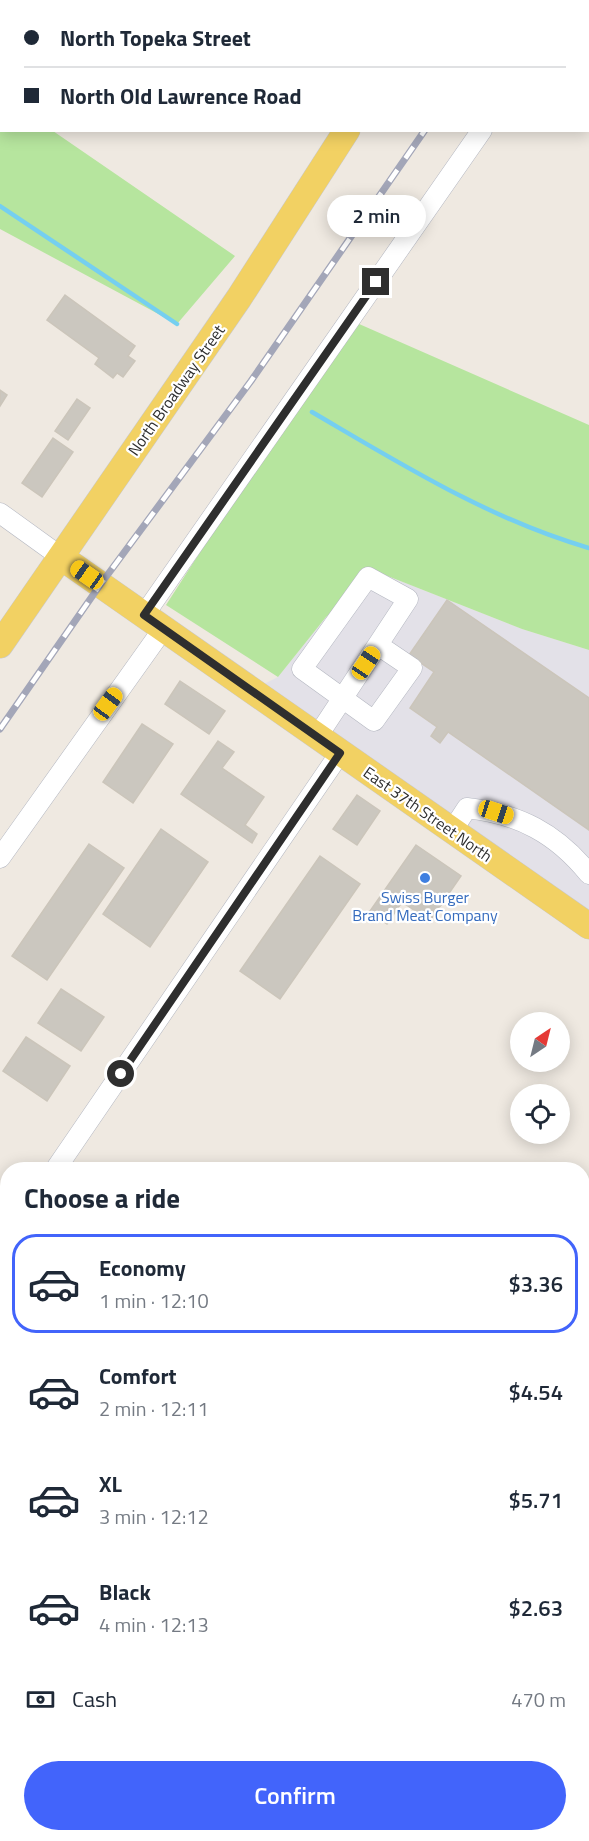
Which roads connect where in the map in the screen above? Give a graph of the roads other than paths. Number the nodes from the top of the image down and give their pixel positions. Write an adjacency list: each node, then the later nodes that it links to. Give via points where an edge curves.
1 (346, 132): 4 (main road, North Broadway Street, via 239,298)
2 (481, 132): 5 (street)
3 (0, 513): 4 (street)
4 (61, 557): 5 (main road, East 37th Street North); 6 (main road, North Broadway Street)
5 (153, 622): 9 (main road, East 37th Street North); 12 (street)
6 (0, 645)
7 (378, 645): 8 (street); 8 (street, via 412,668 374,721); 8 (street, via 408,599 368,577 302,669)
8 (342, 698): 9 (street)
9 (317, 737): 10 (main road, East 37th Street North)
10 (340, 753): 11 (main road, East 37th Street North); 15 (street)
11 (452, 831): 13 (street, via 467,808 528,822 573,854); 14 (main road, East 37th Street North)
12 (0, 858)
13 (589, 874)
14 (589, 926)
15 (65, 1162)

